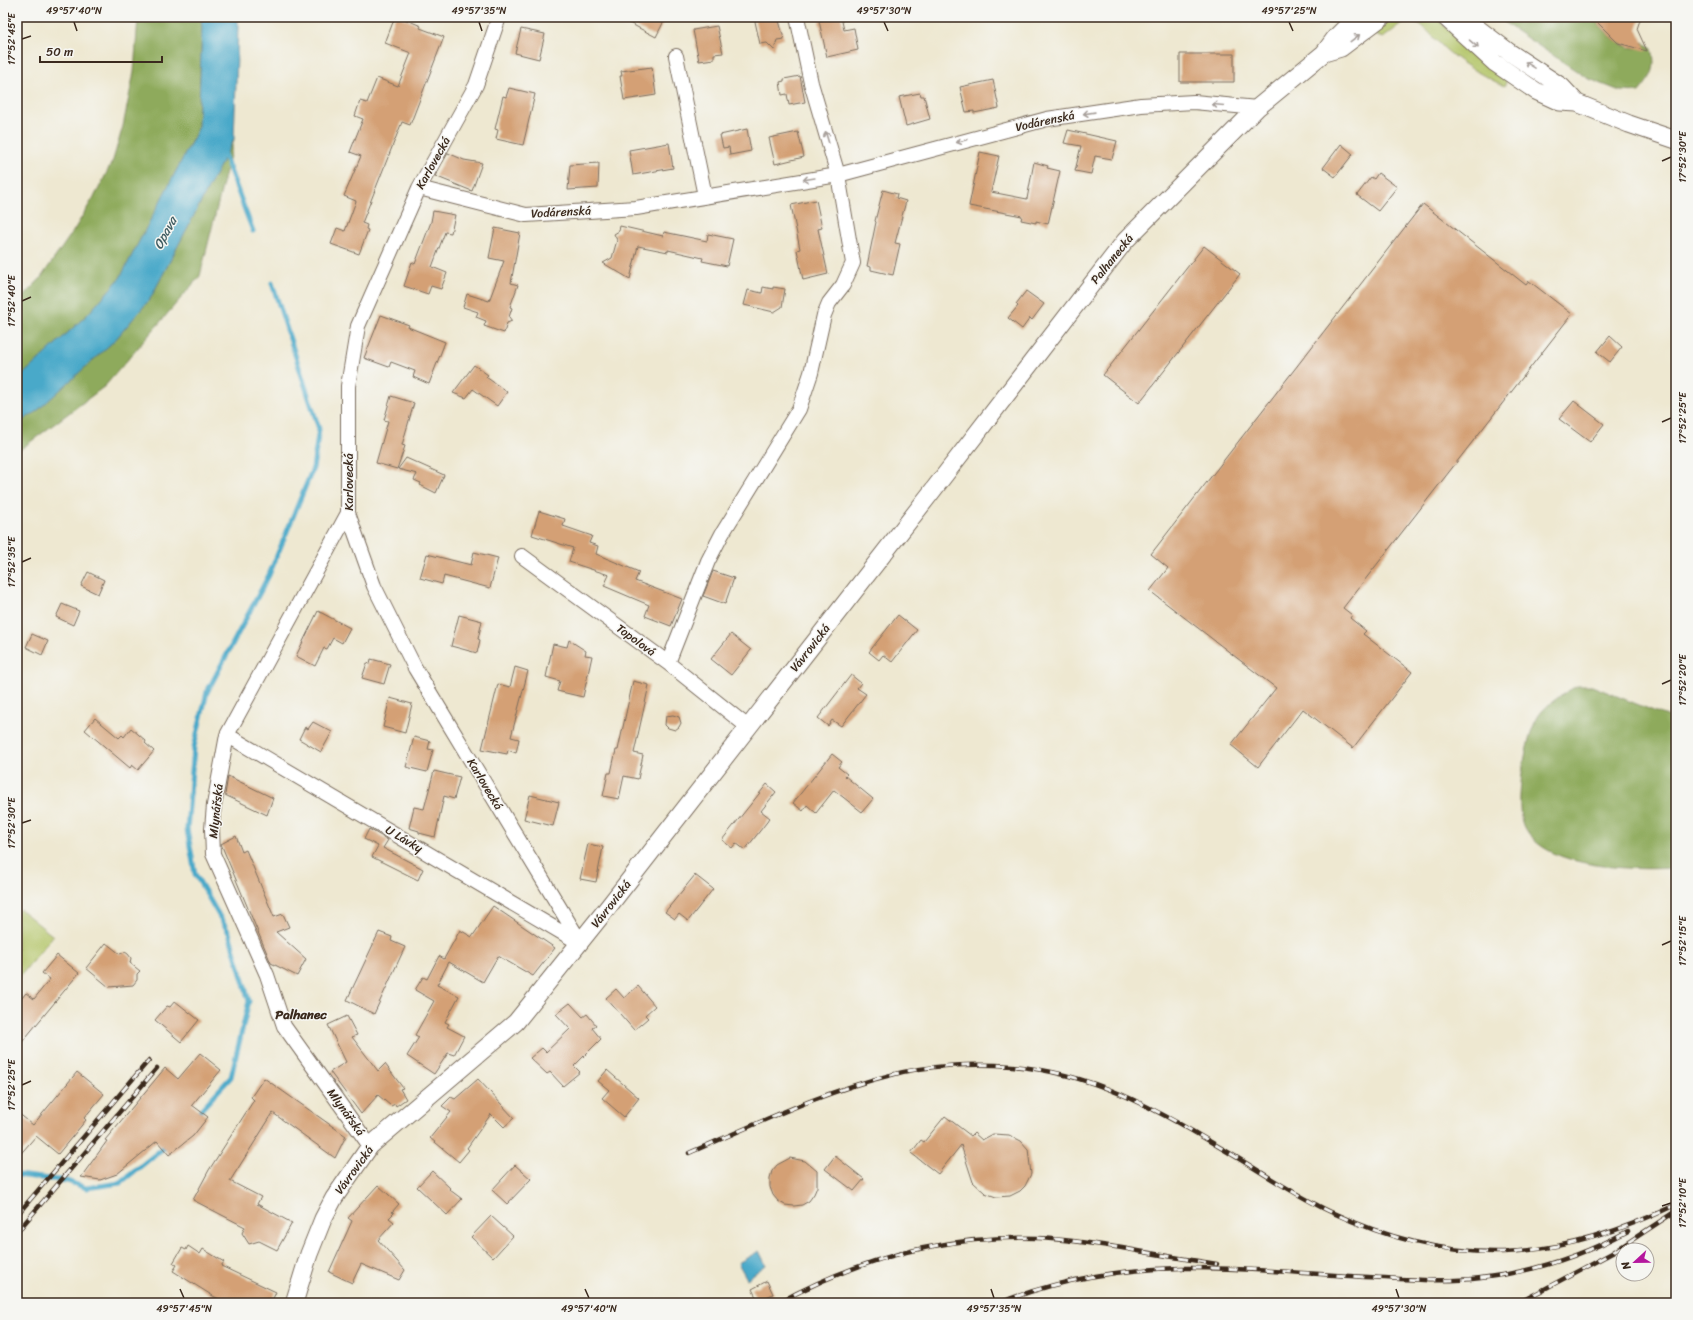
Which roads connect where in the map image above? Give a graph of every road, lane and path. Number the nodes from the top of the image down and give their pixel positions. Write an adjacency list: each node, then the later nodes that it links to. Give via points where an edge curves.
1 (499, 17): 13 (street, Karlovecká, via 476,85)
2 (797, 17): 12 (street, one-way to 2, via 811,83)
3 (1382, 17): 7 (street, Palhanecká, one-way to 3, via 1341,48)
4 (1445, 17): 9 (street, one-way to 9, via 1495,63 1536,91 1560,102)
5 (1466, 17): 9 (street, one-way to 5, via 1562,87 1509,52)
6 (1353, 19): 7 (street, Palhanecká)
7 (1324, 52): 10 (street, Palhanecká)
8 (676, 56): 14 (street)
9 (1577, 103): 11 (street)
10 (1257, 108): 12 (street, Vodárenská, one-way to 12, via 1194,102 1141,105 1047,119); 15 (street, Palhanecká, via 1125,240)
11 (1676, 140)
12 (838, 175): 14 (street, Vodárenská, one-way to 14); 18 (street, via 853,263 824,315 811,373 799,409 708,561)
13 (418, 188): 14 (street, Vodárenská, via 526,215 636,208); 16 (street, Karlovecká, via 358,326 348,386)
14 (705, 196)
15 (930, 494): 19 (street, Vávrovická)
16 (348, 513): 20 (street, Mlynářská); 21 (street, Karlovecká, via 374,586 415,668)
17 (522, 556): 18 (street, Topolová)
18 (668, 663): 19 (street, Topolová)
19 (748, 727): 21 (street, Vávrovická)
20 (227, 735): 21 (street, U Lávky); 22 (street, Mlynářská, via 214,805 213,854 267,975 284,1026)
21 (580, 943): 22 (street, Vávrovická, via 516,1022)
22 (370, 1146): 23 (street, Vávrovická, via 334,1198 323,1219)
23 (294, 1303)

